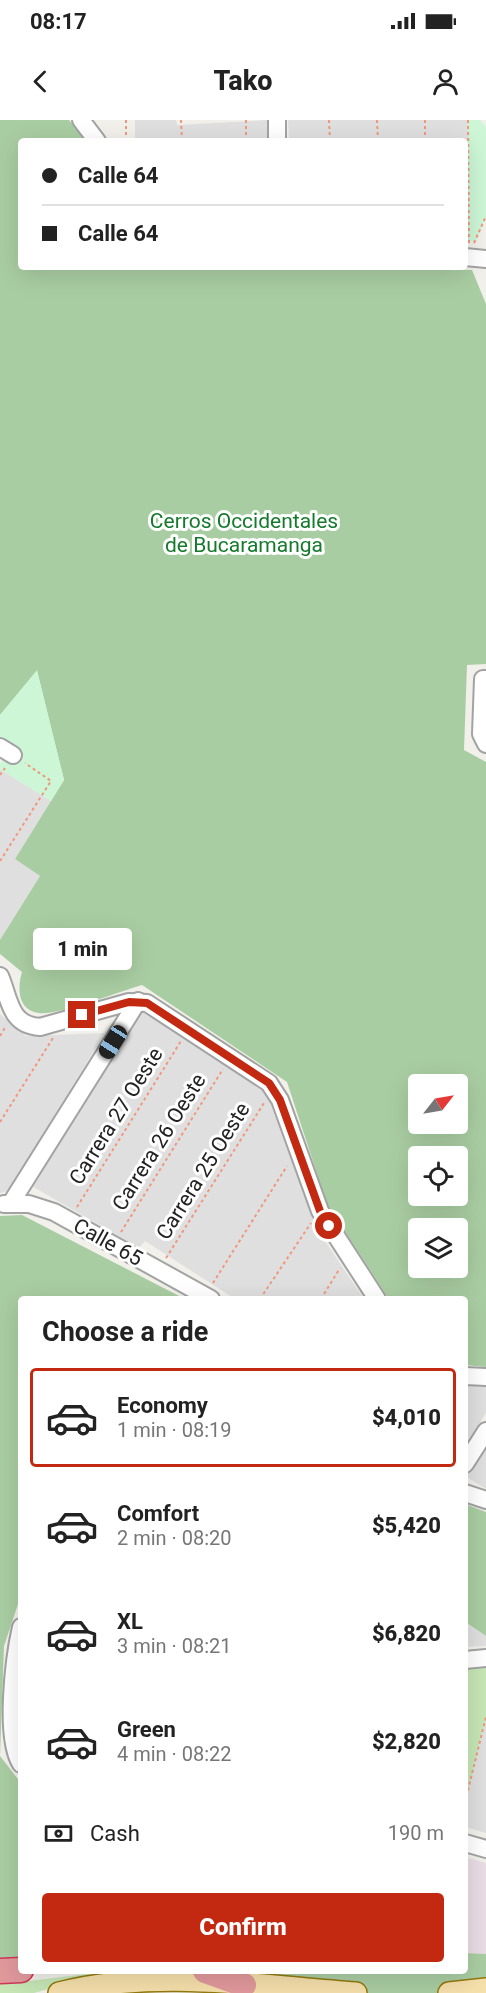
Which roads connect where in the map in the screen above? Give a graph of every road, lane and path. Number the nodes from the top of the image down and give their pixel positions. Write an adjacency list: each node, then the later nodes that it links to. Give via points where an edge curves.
1 (81, 120): 10 (street)
2 (126, 120): 11 (path)
3 (181, 120): 12 (path)
4 (246, 120): 13 (path)
5 (277, 120): 14 (street)
6 (329, 120): 15 (path)
7 (377, 120): 16 (path)
8 (425, 120): 17 (path)
9 (468, 120): 18 (path)
10 (95, 138)
11 (126, 138)
12 (182, 138)
13 (246, 138)
14 (277, 138)
15 (330, 138)
16 (378, 138)
17 (425, 138)
18 (468, 138)
19 (486, 216): 20 (path)
20 (468, 255)
21 (468, 257): 22 (street)
22 (486, 259)
23 (485, 679): 24 (street, via 481,734)
24 (486, 744)
25 (6, 751): 26 (path, via 51,781)
26 (0, 861)
27 (0, 976): 29 (street, via 12,1011 23,1023 40,1027)
28 (138, 1002): 29 (street); 30 (street, via 155,1007); 35 (street)
29 (64, 1020): 33 (path)
30 (189, 1029): 31 (street); 37 (path, Carrera 27 Oeste)
31 (231, 1056): 32 (street); 38 (path, Carrera 26 Oeste)
32 (274, 1088): 34 (street); 40 (path, Carrera 25 Oeste)
33 (0, 1122)
34 (298, 1149): 36 (street); 42 (path)
35 (6, 1204): 37 (street, Calle 65, via 45,1208)
36 (320, 1211): 39 (street); 43 (path)
37 (68, 1220): 38 (street, Calle 65)
38 (113, 1245): 40 (street, Calle 65)
39 (348, 1255): 44 (path); 45 (street)
40 (158, 1270): 41 (street, Calle 65)
41 (206, 1296)
42 (209, 1296)
43 (262, 1296)
44 (323, 1296)
45 (375, 1296)
46 (468, 1376): 47 (street)
47 (486, 1377)
48 (486, 1431): 49 (street)
49 (468, 1459)
50 (468, 1494): 51 (street)
51 (486, 1500)
52 (18, 1649): 56 (street, via 13,1738)
53 (486, 1658): 54 (street)
54 (468, 1660)
55 (486, 1717): 57 (path)
56 (18, 1754)
57 (468, 1790)
58 (468, 1844): 59 (street)
59 (486, 1849)
60 (18, 1970): 61 (highway)
61 (0, 1971)
62 (213, 1974): 63 (highway)
63 (244, 1985): 65 (main road, via 142,1981); 66 (main road)
64 (486, 1989): 67 (main road)
65 (59, 1993)
66 (356, 1993)
67 (449, 1993)

